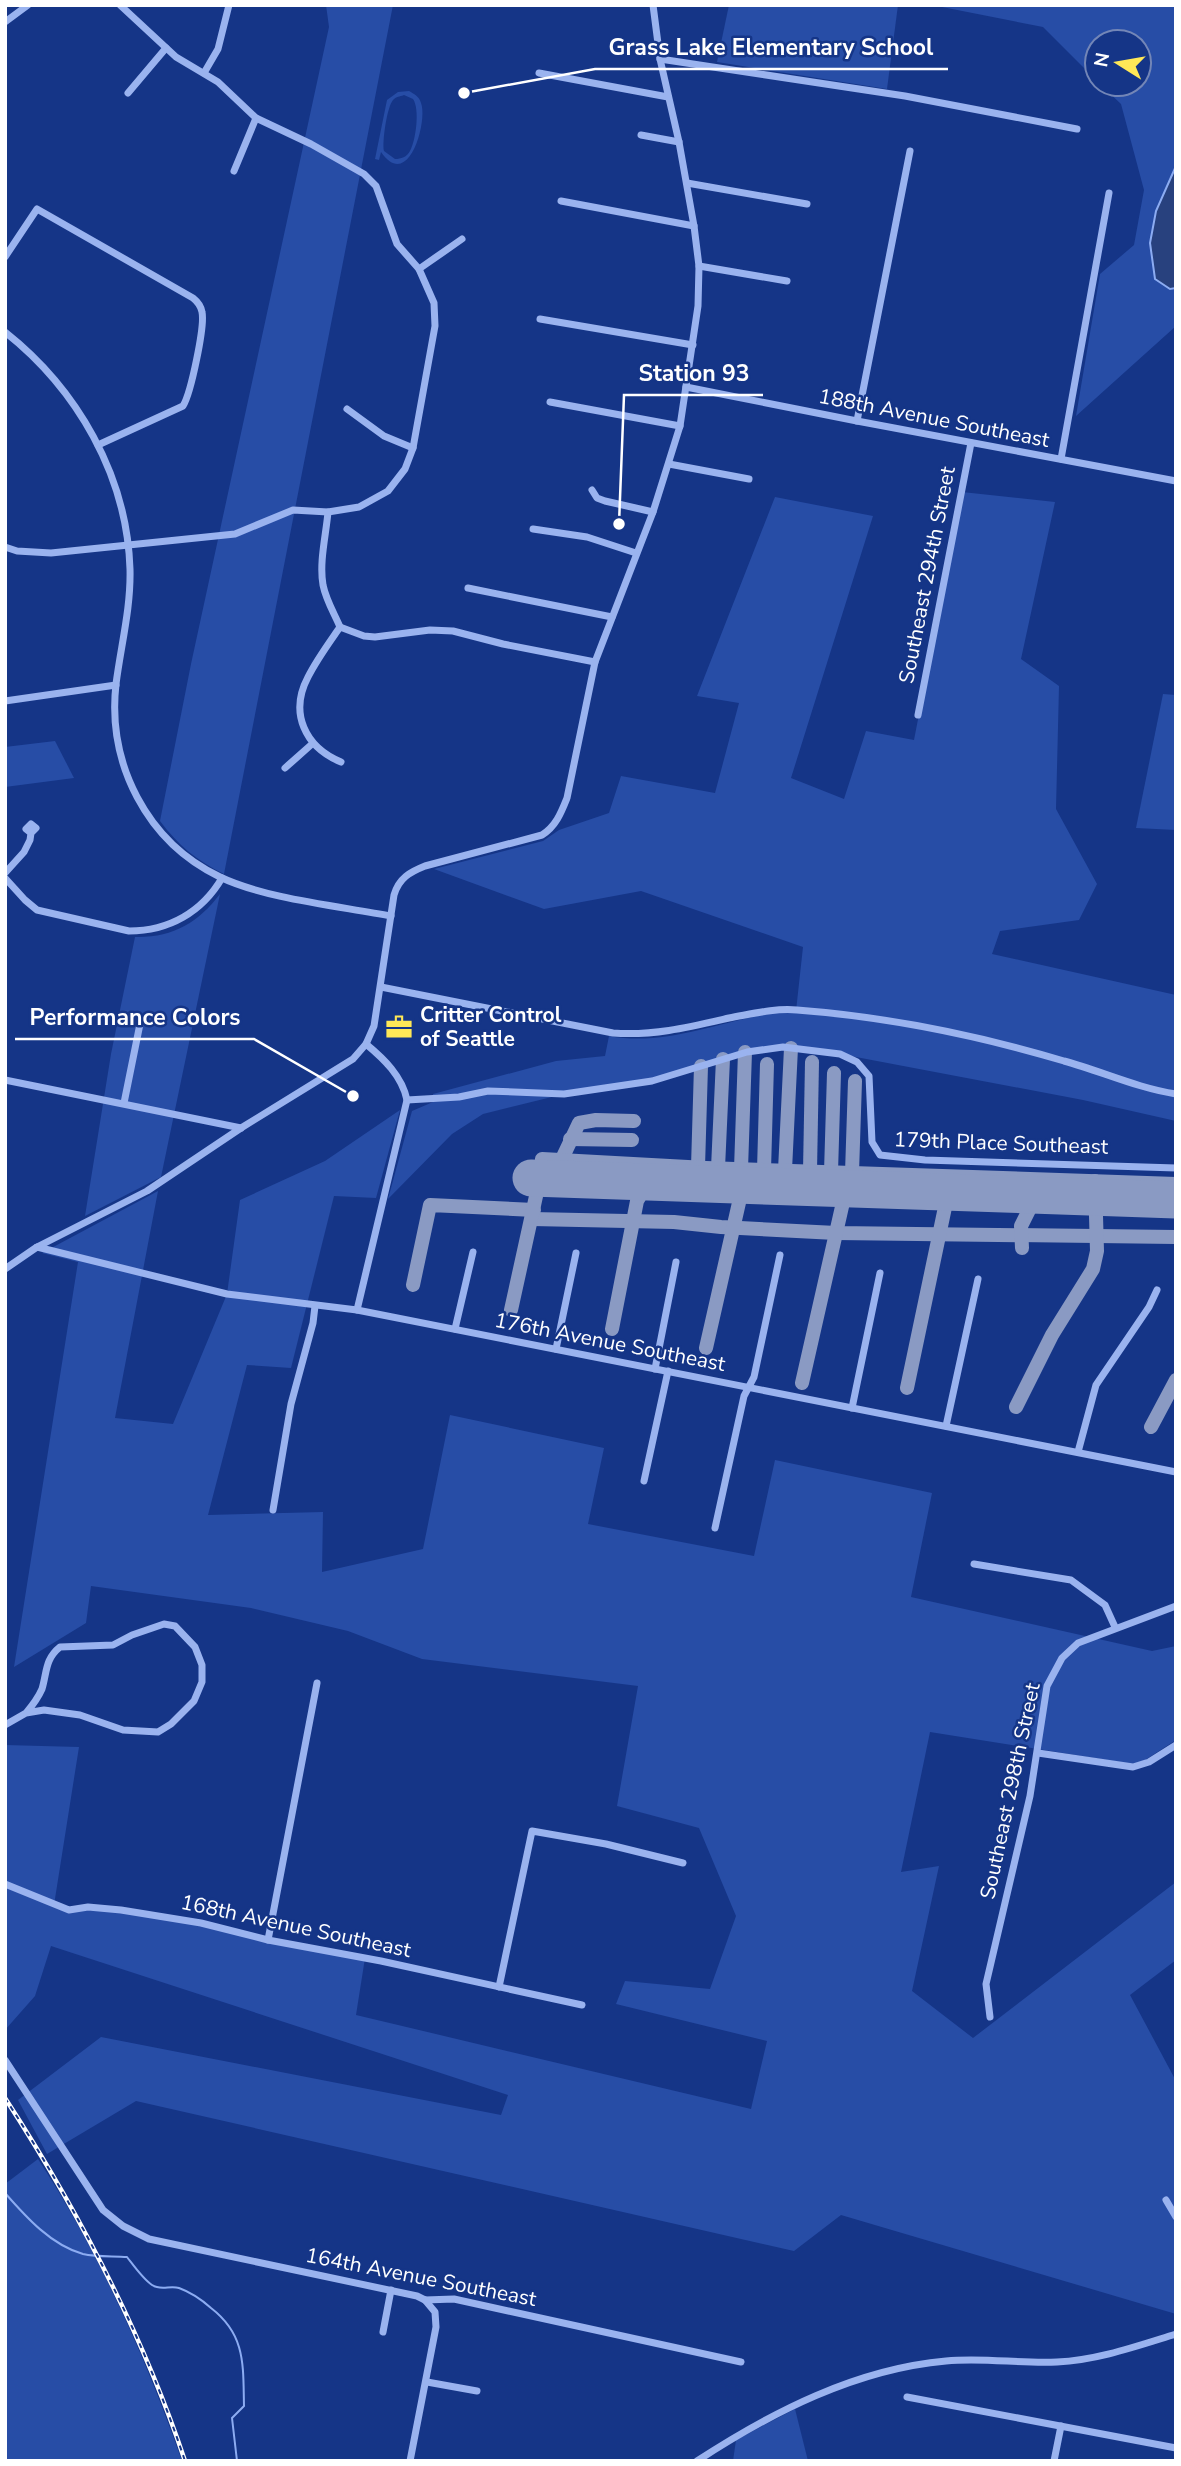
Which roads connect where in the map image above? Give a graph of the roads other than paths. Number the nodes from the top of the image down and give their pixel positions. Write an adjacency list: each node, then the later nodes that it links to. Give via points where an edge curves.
1 (28, 5): 5 (street)
2 (120, 5): 6 (street)
3 (229, 5): 8 (street, via 218,49)
4 (653, 5): 7 (street)
5 (5, 22)
6 (166, 48): 8 (street); 10 (street)
7 (660, 59): 11 (street); 13 (street, via 905,96)
8 (204, 73): 12 (street)
9 (538, 73): 11 (street)
10 (128, 93)
11 (668, 97): 15 (street)
12 (256, 118): 17 (street); 26 (street, via 371,180 397,244)
13 (1077, 129)
14 (641, 135): 15 (street)
15 (679, 142): 18 (street)
16 (910, 151): 34 (street)
17 (234, 171)
18 (687, 183): 21 (street); 22 (street)
19 (1109, 193): 39 (street)
20 (561, 201): 22 (street)
21 (807, 204)
22 (694, 226): 25 (street)
23 (462, 239): 26 (street)
24 (5, 257): 37 (street, via 37,209 197,302 202,311 190,392 183,405)
25 (699, 267): 27 (street); 30 (street)
26 (419, 270): 38 (street, via 433,296 435,326)
27 (787, 281)
28 (540, 319): 30 (street)
29 (5, 332): 37 (street, via 51,374 83,415)
30 (693, 345): 31 (street)
31 (686, 387): 34 (street, 188th Avenue Southeast); 35 (street)
32 (550, 402): 35 (street)
33 (347, 409): 38 (street, via 384,436)
34 (857, 421): 36 (street, 188th Avenue Southeast)
35 (680, 426): 40 (street)
36 (971, 443): 39 (street, 188th Avenue Southeast); 56 (street, Southeast 294th Street)
37 (98, 445): 47 (street, via 111,474)
38 (413, 448): 44 (street, via 405,469 388,491 359,507)
39 (1061, 459): 42 (street, 188th Avenue Southeast)
40 (669, 464): 41 (street); 45 (street)
41 (749, 479)
42 (1176, 481)
43 (592, 490): 45 (street, via 604,501)
44 (328, 512): 47 (street, via 293,510 235,534); 52 (street, via 323,584)
45 (653, 512): 49 (street)
46 (533, 529): 49 (street, via 587,537)
47 (128, 543): 48 (street, via 40,553); 54 (street, via 128,615)
48 (5, 547)
49 (636, 554): 51 (street)
50 (468, 588): 51 (street)
51 (612, 617): 53 (street)
52 (340, 627): 53 (street, via 375,637 430,629 453,631); 57 (street, via 303,691 303,726)
53 (595, 662): 63 (street, via 567,798 555,825 542,835 410,872 397,886)
54 (116, 685): 55 (street); 62 (street, via 121,761 139,802 164,836 191,860)
55 (5, 701)
56 (918, 715)
57 (312, 744): 58 (street); 59 (street)
58 (341, 762)
59 (285, 768)
60 (31, 833): 61 (street, via 24,852)
61 (5, 875): 62 (street, via 37,910 129,931 153,930 181,919 200,907)
62 (222, 878): 63 (street, via 268,892)
63 (391, 916): 64 (street)
64 (381, 987): 66 (street); 68 (street, via 642,1035 783,1009 843,1014 966,1035)
65 (141, 1019): 70 (street)
66 (366, 1044): 69 (street, via 392,1070); 71 (street, via 353,1059)
67 (5, 1080): 70 (street)
68 (1176, 1094)
69 (407, 1100): 72 (street, 179th Place Southeast, via 488,1091 564,1094 653,1081 747,1052 783,1046 840,1054 858,1062 869,1076 872,1142 880,1156); 83 (street)
70 (124, 1103): 71 (street)
71 (241, 1128): 73 (street, via 146,1191)
72 (1176, 1168)
73 (37, 1247): 78 (street); 82 (street, 176th Avenue Southeast, via 227,1294)
74 (473, 1251): 84 (street)
75 (576, 1253): 85 (street)
76 (780, 1255): 88 (street)
77 (676, 1262): 86 (street)
78 (5, 1269)
79 (880, 1273): 89 (street)
80 (978, 1279): 90 (street)
81 (1157, 1290): 91 (street, via 1096,1385)
82 (315, 1306): 83 (street, 176th Avenue Southeast); 94 (street, via 288,1418)
83 (357, 1310): 84 (street, 176th Avenue Southeast)
84 (455, 1329): 85 (street, 176th Avenue Southeast)
85 (556, 1349): 86 (street, 176th Avenue Southeast)
86 (655, 1369): 87 (street, 176th Avenue Southeast)
87 (668, 1371): 88 (street, 176th Avenue Southeast); 93 (street)
88 (749, 1387): 89 (street, 176th Avenue Southeast); 95 (street)
89 (852, 1408): 90 (street, 176th Avenue Southeast)
90 (946, 1426): 91 (street, 176th Avenue Southeast)
91 (1078, 1452): 92 (street, 176th Avenue Southeast)
92 (1176, 1472)
93 (644, 1481)
94 (273, 1510)
95 (715, 1528)
96 (974, 1564): 98 (street, via 1071,1580 1105,1605)
97 (1176, 1606): 98 (street, Southeast 298th Street)
98 (1115, 1627): 103 (street, Southeast 298th Street, via 1078,1643 1062,1658 1047,1686)
99 (317, 1683): 106 (street)
100 (26, 1713): 100 (street, via 41,1689 48,1661 60,1647 113,1645 164,1624 175,1626 192,1642 202,1665 202,1682 194,1701 158,1732 123,1730 72,1714); 101 (street)
101 (5, 1725)
102 (1176, 1745): 103 (street, via 1133,1767)
103 (1038, 1753): 109 (street, Southeast 298th Street, via 986,1984)
104 (682, 1863): 107 (street, via 532,1831)
105 (5, 1884): 106 (street, 168th Avenue Southeast, via 69,1910 96,1907 135,1912)
106 (268, 1940): 107 (street, 168th Avenue Southeast)
107 (499, 1987): 108 (street, 168th Avenue Southeast)
108 (582, 2005)
109 (990, 2017)
110 (5, 2060): 113 (street, 164th Avenue Southeast, via 103,2210 123,2227 149,2239)
111 (1166, 2200): 112 (street)
112 (1176, 2217)
113 (391, 2291): 114 (street, 164th Avenue Southeast); 115 (street)
114 (425, 2300): 117 (street, 164th Avenue Southeast, via 454,2299); 118 (street, via 435,2312 436,2327)
115 (383, 2332)
116 (1176, 2334): 124 (street, via 1082,2359 947,2360 870,2377 802,2401)
117 (741, 2362)
118 (427, 2382): 119 (street); 123 (street)
119 (477, 2391)
120 (907, 2397): 121 (street)
121 (1061, 2426): 122 (street); 125 (street)
122 (1176, 2448)
123 (411, 2461)
124 (697, 2461)
125 (1054, 2461)

